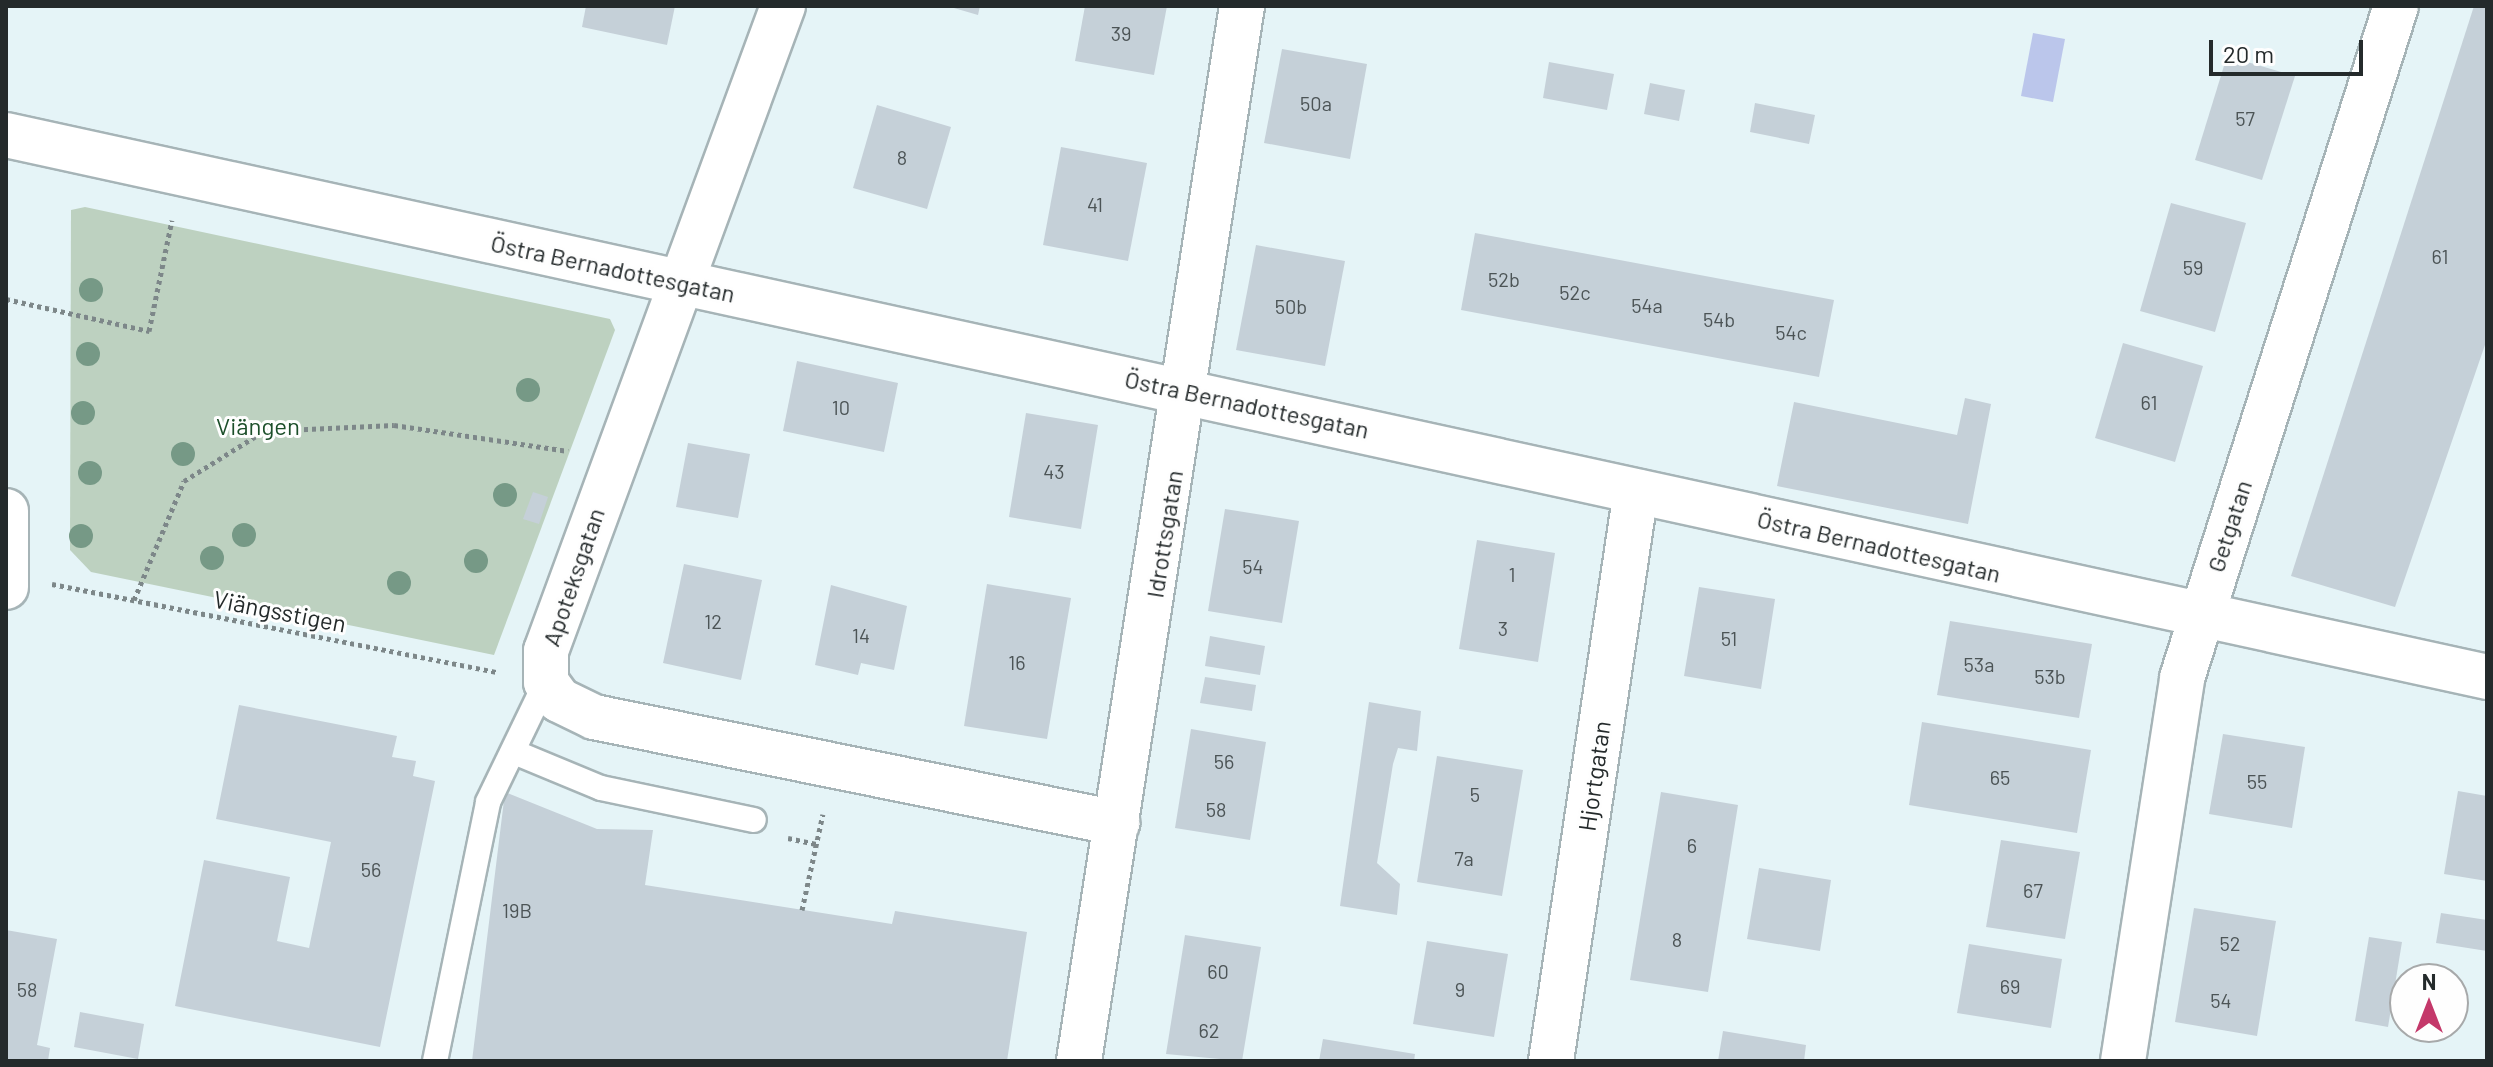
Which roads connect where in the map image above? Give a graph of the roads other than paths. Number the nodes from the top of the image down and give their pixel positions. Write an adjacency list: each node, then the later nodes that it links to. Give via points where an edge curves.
1 (783, 6): 5 (street, Apoteksgatan)
2 (1242, 6): 6 (street, Idrottsgatan)
3 (2396, 6): 10 (street, Getgatan)
4 (6, 135): 5 (street, Östra Bernadottesgatan)
5 (678, 283): 6 (street, Östra Bernadottesgatan); 12 (street, Apoteksgatan, via 546,651)
6 (1188, 390): 7 (street, Östra Bernadottesgatan); 15 (street, Idrottsgatan)
7 (1636, 491): 10 (street, Östra Bernadottesgatan); 18 (street, Hjortgatan)
8 (6, 511): 9 (street)
9 (7, 581)
10 (2199, 618): 11 (street, Östra Bernadottesgatan); 19 (street, Getgatan, via 2182,678)
11 (2487, 677)
12 (546, 682): 13 (lane); 15 (street, Apoteksgatan, via 559,700 594,717)
13 (514, 752): 14 (lane, via 601,788); 16 (lane, via 488,802)
14 (754, 820)
15 (1117, 823): 17 (street, Idrottsgatan)
16 (435, 1061)
17 (1079, 1061)
18 (1551, 1061)
19 (2123, 1061)

